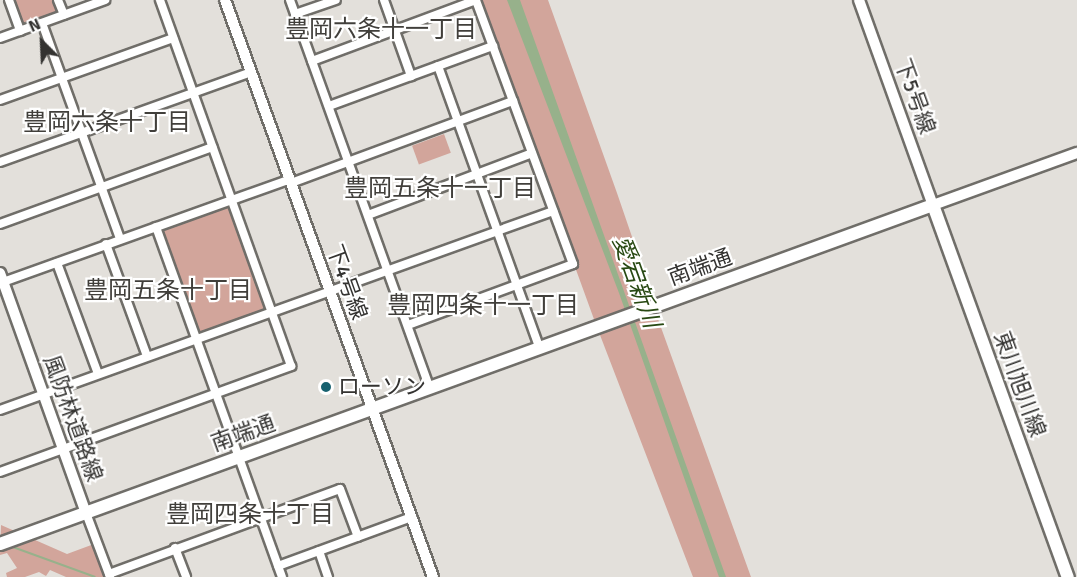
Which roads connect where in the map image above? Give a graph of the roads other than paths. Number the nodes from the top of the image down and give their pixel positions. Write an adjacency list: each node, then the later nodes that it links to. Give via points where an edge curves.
1 (9, 0): 15 (street)
2 (58, 0): 11 (street)
3 (105, 0): 11 (street)
4 (159, 0): 17 (street)
5 (225, 0): 21 (street, 下4号線)
6 (290, 0): 12 (street)
7 (336, 0): 12 (street)
8 (384, 0): 14 (street)
9 (476, 0): 14 (street); 18 (street)
10 (859, 0): 39 (street, 下5号線)
11 (64, 15): 13 (street)
12 (295, 15): 19 (street)
13 (42, 22): 15 (street); 23 (street)
14 (395, 30): 19 (street); 22 (street)
15 (20, 31): 16 (street)
16 (0, 38)
17 (173, 38): 23 (street); 24 (street)
18 (493, 46): 20 (street); 26 (street)
19 (312, 60): 27 (street)
20 (438, 66): 22 (street); 28 (street)
21 (251, 72): 24 (street); 36 (street, 下4号線)
22 (411, 76): 27 (street)
23 (61, 78): 25 (street); 29 (street)
24 (193, 93): 29 (street); 30 (street)
25 (0, 100)
26 (513, 101): 28 (street); 31 (street)
27 (328, 106): 34 (street)
28 (458, 122): 34 (street); 35 (street)
29 (81, 133): 33 (street); 37 (street)
30 (213, 147): 37 (street); 38 (street)
31 (532, 153): 35 (street); 40 (street)
32 (1077, 153): 39 (street, 南端通)
33 (0, 162)
34 (348, 162): 36 (street); 41 (street)
35 (477, 175): 41 (street); 44 (street)
36 (290, 181): 38 (street); 51 (street, 下4号線)
37 (101, 188): 42 (street); 45 (street)
38 (232, 199): 43 (street); 52 (street)
39 (933, 205): 55 (main road, 南端通); 79 (main road, 東川旭川線)
40 (553, 211): 44 (street); 50 (street, via 573,264)
41 (368, 215): 48 (street)
42 (0, 224)
43 (156, 227): 45 (street); 54 (street)
44 (498, 231): 48 (street); 50 (street)
45 (120, 239): 46 (street)
46 (106, 244): 47 (street); 56 (street)
47 (57, 262): 49 (street); 57 (street)
48 (387, 271): 51 (street); 53 (street)
49 (2, 281): 60 (street, 風防林道路線)
50 (517, 286): 53 (street); 55 (street)
51 (330, 291): 52 (street); 61 (street, 下4号線)
52 (272, 312): 54 (street); 59 (street, via 291,366)
53 (408, 325): 58 (street)
54 (196, 339): 56 (street); 59 (street)
55 (539, 346): 58 (main road, 南端通)
56 (147, 357): 57 (street)
57 (98, 374): 60 (street)
58 (429, 386): 61 (main road, 南端通)
59 (216, 393): 63 (street); 64 (street)
60 (44, 394): 62 (street); 63 (street, 風防林道路線)
61 (372, 408): 64 (main road, 南端通); 67 (street, 下4号線)
62 (0, 410)
63 (63, 448): 65 (street); 66 (street, 風防林道路線)
64 (239, 457): 66 (main road, 南端通); 68 (street)
65 (0, 471)
66 (86, 513): 70 (main road, 南端通); 74 (street, 風防林道路線)
67 (412, 517): 69 (street); 78 (street, 下4号線)
68 (261, 519): 69 (street, via 340,489); 71 (street); 73 (street)
69 (358, 537): 72 (street)
70 (0, 544)
71 (175, 548): 74 (street); 75 (street)
72 (319, 551): 73 (street); 77 (street)
73 (278, 566): 76 (street)
74 (109, 576)
75 (186, 577)
76 (282, 577)
77 (328, 577)
78 (433, 577)
79 (1068, 577)

